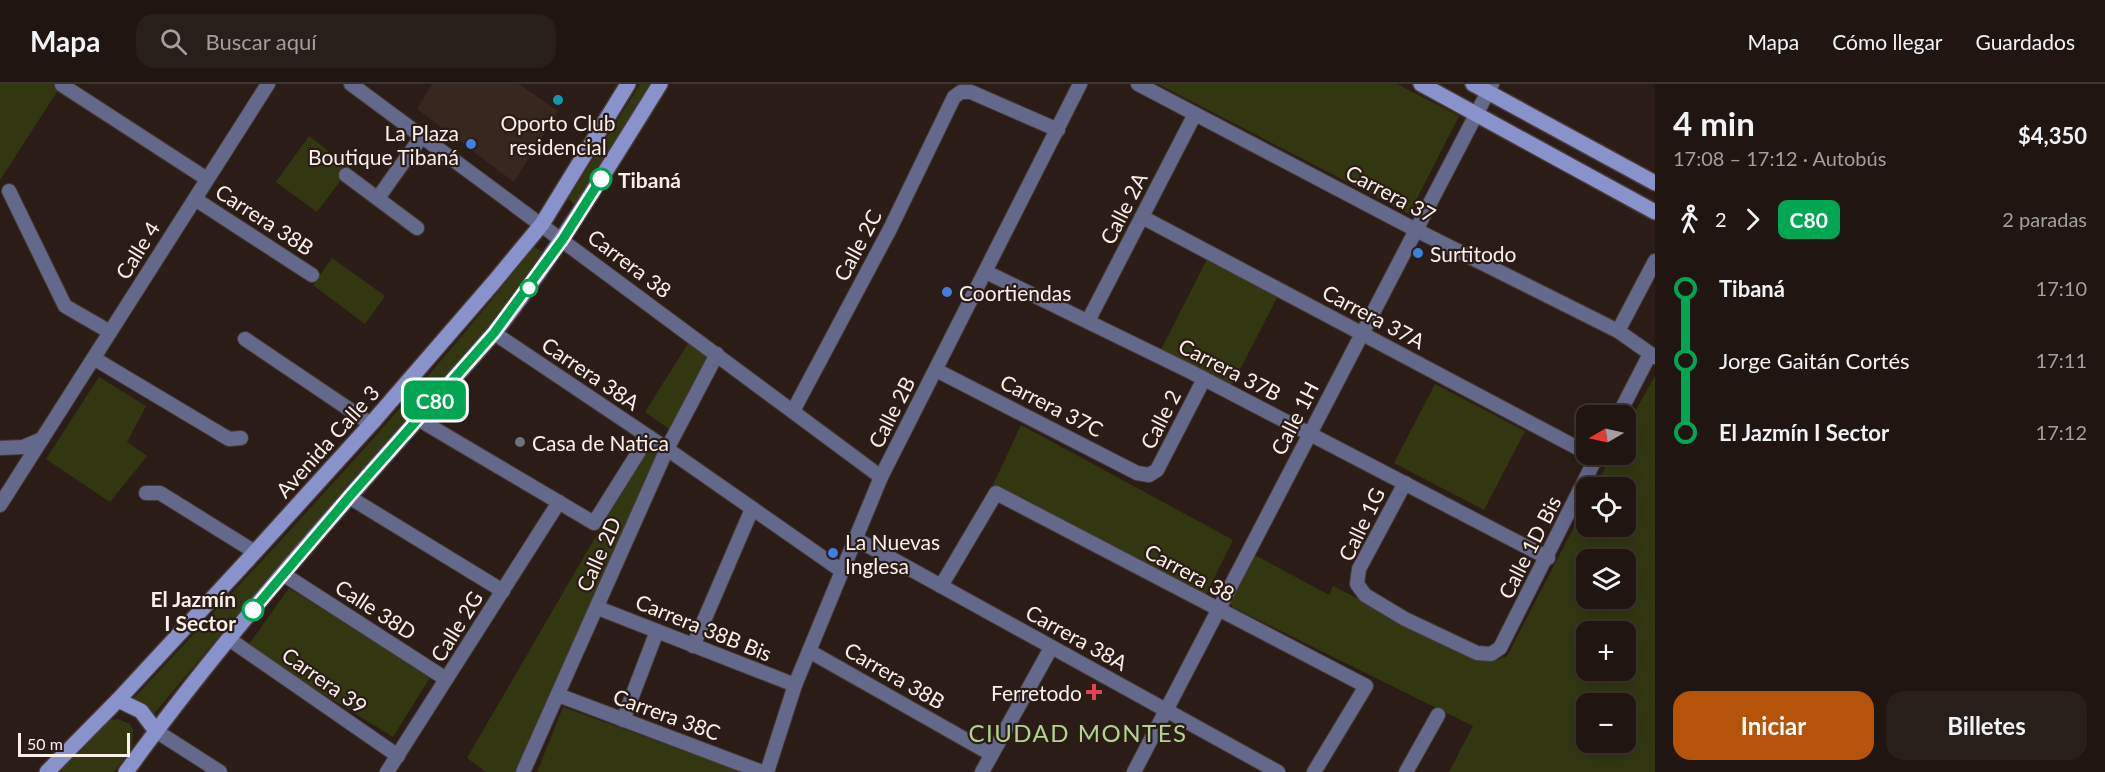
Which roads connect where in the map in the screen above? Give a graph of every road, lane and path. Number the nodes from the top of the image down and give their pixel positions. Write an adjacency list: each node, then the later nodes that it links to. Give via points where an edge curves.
1 (351, 84): 14 (street, Carrera 38)
2 (628, 84): 23 (main road, Avenida Calle 3)
3 (660, 84): 26 (main road)
4 (1080, 84): 13 (street, Calle 2B)
5 (1138, 84): 11 (street, Carrera 37)
6 (1421, 84): 12 (main road)
7 (1473, 84): 10 (main road)
8 (62, 85): 16 (street)
9 (266, 85): 16 (street, Calle 4)
10 (1490, 88): 12 (street, Calle 1H); 17 (main road)
11 (1196, 114): 22 (street, Calle 2A); 25 (street, Carrera 37)
12 (1476, 114): 21 (main road); 25 (street, Calle 1H)
13 (1058, 130): 28 (street, Calle 2B); 42 (street, Calle 2C, via 971,92 954,97 890,229)
14 (422, 136): 19 (street); 23 (street, Carrera 38)
15 (346, 175): 19 (street)
16 (207, 180): 20 (street, Calle 4)
17 (1655, 183)
18 (9, 191): 32 (street, via 65,306)
19 (378, 198): 24 (street)
20 (195, 199): 29 (street, Carrera 38B); 32 (street, Calle 4)
21 (1655, 212)
22 (1142, 217): 30 (street, Calle 2A); 34 (street, Carrera 37A)
23 (542, 224): 26 (street, Carrera 38); 44 (main road, Avenida Calle 3)
24 (417, 228)
25 (1416, 230): 31 (street, Carrera 37); 34 (street, Calle 1H)
26 (563, 239): 33 (main road); 36 (street, Carrera 38)
27 (1655, 261): 31 (street)
28 (986, 272): 30 (street, Carrera 37B); 39 (street, Calle 2B)
29 (312, 275)
30 (1088, 321): 40 (street, Carrera 37B)
31 (1618, 331): 37 (street, Carrera 37)
32 (110, 332): 38 (street, Calle 4)
33 (494, 333): 43 (main road); 46 (street, Carrera 38A)
34 (1362, 333): 45 (street, Calle 1H); 49 (street, Carrera 37A)
35 (245, 339): 44 (street)
36 (717, 354): 42 (street, Carrera 38); 51 (street, Calle 2D)
37 (1652, 356): 41 (street)
38 (95, 359): 47 (street, via 229,439); 48 (street, Calle 4)
39 (936, 370): 53 (street, Carrera 37C, via 1137,473); 54 (street, Calle 2B)
40 (1204, 380): 45 (street, Carrera 37B); 53 (street, Calle 2, via 1157,470)
41 (1624, 405)
42 (793, 411): 54 (street, Carrera 38)
43 (418, 419): 57 (main road); 58 (street)
44 (371, 424): 62 (main road, Avenida Calle 3)
45 (1310, 434): 55 (street, Carrera 37B); 69 (street, Calle 1H)
46 (648, 437): 51 (street, Carrera 38A); 58 (street, Calle 2D, via 594,523)
47 (241, 438)
48 (42, 439): 50 (street, via 23,447); 59 (street, Calle 4)
49 (1576, 446)
50 (0, 448)
51 (667, 449): 60 (street, Carrera 38A); 68 (street, Calle 2D)
52 (1589, 465): 63 (street, Calle 1D Bis)
53 (1149, 475)
54 (881, 477): 61 (street, Calle 2B)
55 (1405, 483): 63 (street, Carrera 37B); 75 (street, Calle 1G, via 1359,569 1357,584 1365,595 1406,619 1477,653)
56 (146, 493): 62 (street, via 160,493)
57 (349, 497): 65 (main road); 67 (street)
58 (559, 502): 67 (street, Calle 2G)
59 (0, 505)
60 (752, 509): 64 (street, Carrera 38A); 72 (street)
61 (856, 539): 64 (street, Calle 2B); 66 (street, Carrera 38A)
62 (255, 552): 79 (main road, Avenida Calle 3)
63 (1548, 558): 75 (street, Calle 1D Bis, via 1500,648)
64 (842, 571): 74 (street, Calle 2B)
65 (283, 574): 71 (main road); 76 (street, Calle 38D)
66 (941, 586): 69 (street, Carrera 38, via 996,494); 73 (street, Carrera 38A)
67 (503, 591): 76 (street, Calle 2G)
68 (598, 608): 70 (street, Carrera 38B Bis); 78 (street, Calle 2D)
69 (1218, 611): 80 (street, Calle 1H); 96 (street, Carrera 38, via 1366,687)
70 (657, 632): 72 (street, Carrera 38B Bis); 82 (street)
71 (229, 639): 83 (main road); 85 (street, Carrera 39)
72 (693, 646): 77 (street, Carrera 38B Bis)
73 (1051, 648): 80 (street, Carrera 38A); 84 (street)
74 (809, 651): 77 (street, Calle 2B); 84 (street, Carrera 38B)
75 (1491, 654)
76 (446, 680): 85 (street, Calle 2G)
77 (795, 685): 92 (street, Calle 2B)
78 (558, 695): 82 (street, Carrera 38C); 91 (street, Calle 2D)
79 (118, 700): 83 (main road, via 141,711); 87 (main road, Avenida Calle 3)
80 (1166, 710): 86 (street, Carrera 38A); 94 (street, Calle 1H)
81 (1438, 715): 97 (street)
82 (623, 720): 92 (street, Carrera 38C)
83 (156, 731): 88 (main road); 89 (street)
84 (991, 753): 93 (street)
85 (398, 756): 90 (street, Calle 2G)
86 (1261, 768): 95 (street, Carrera 38A)
87 (47, 772)
88 (126, 772)
89 (220, 772)
90 (387, 772)
91 (523, 772)
92 (765, 772)
93 (982, 772)
94 (1134, 772)
95 (1278, 772)
96 (1314, 772)
97 (1406, 772)

